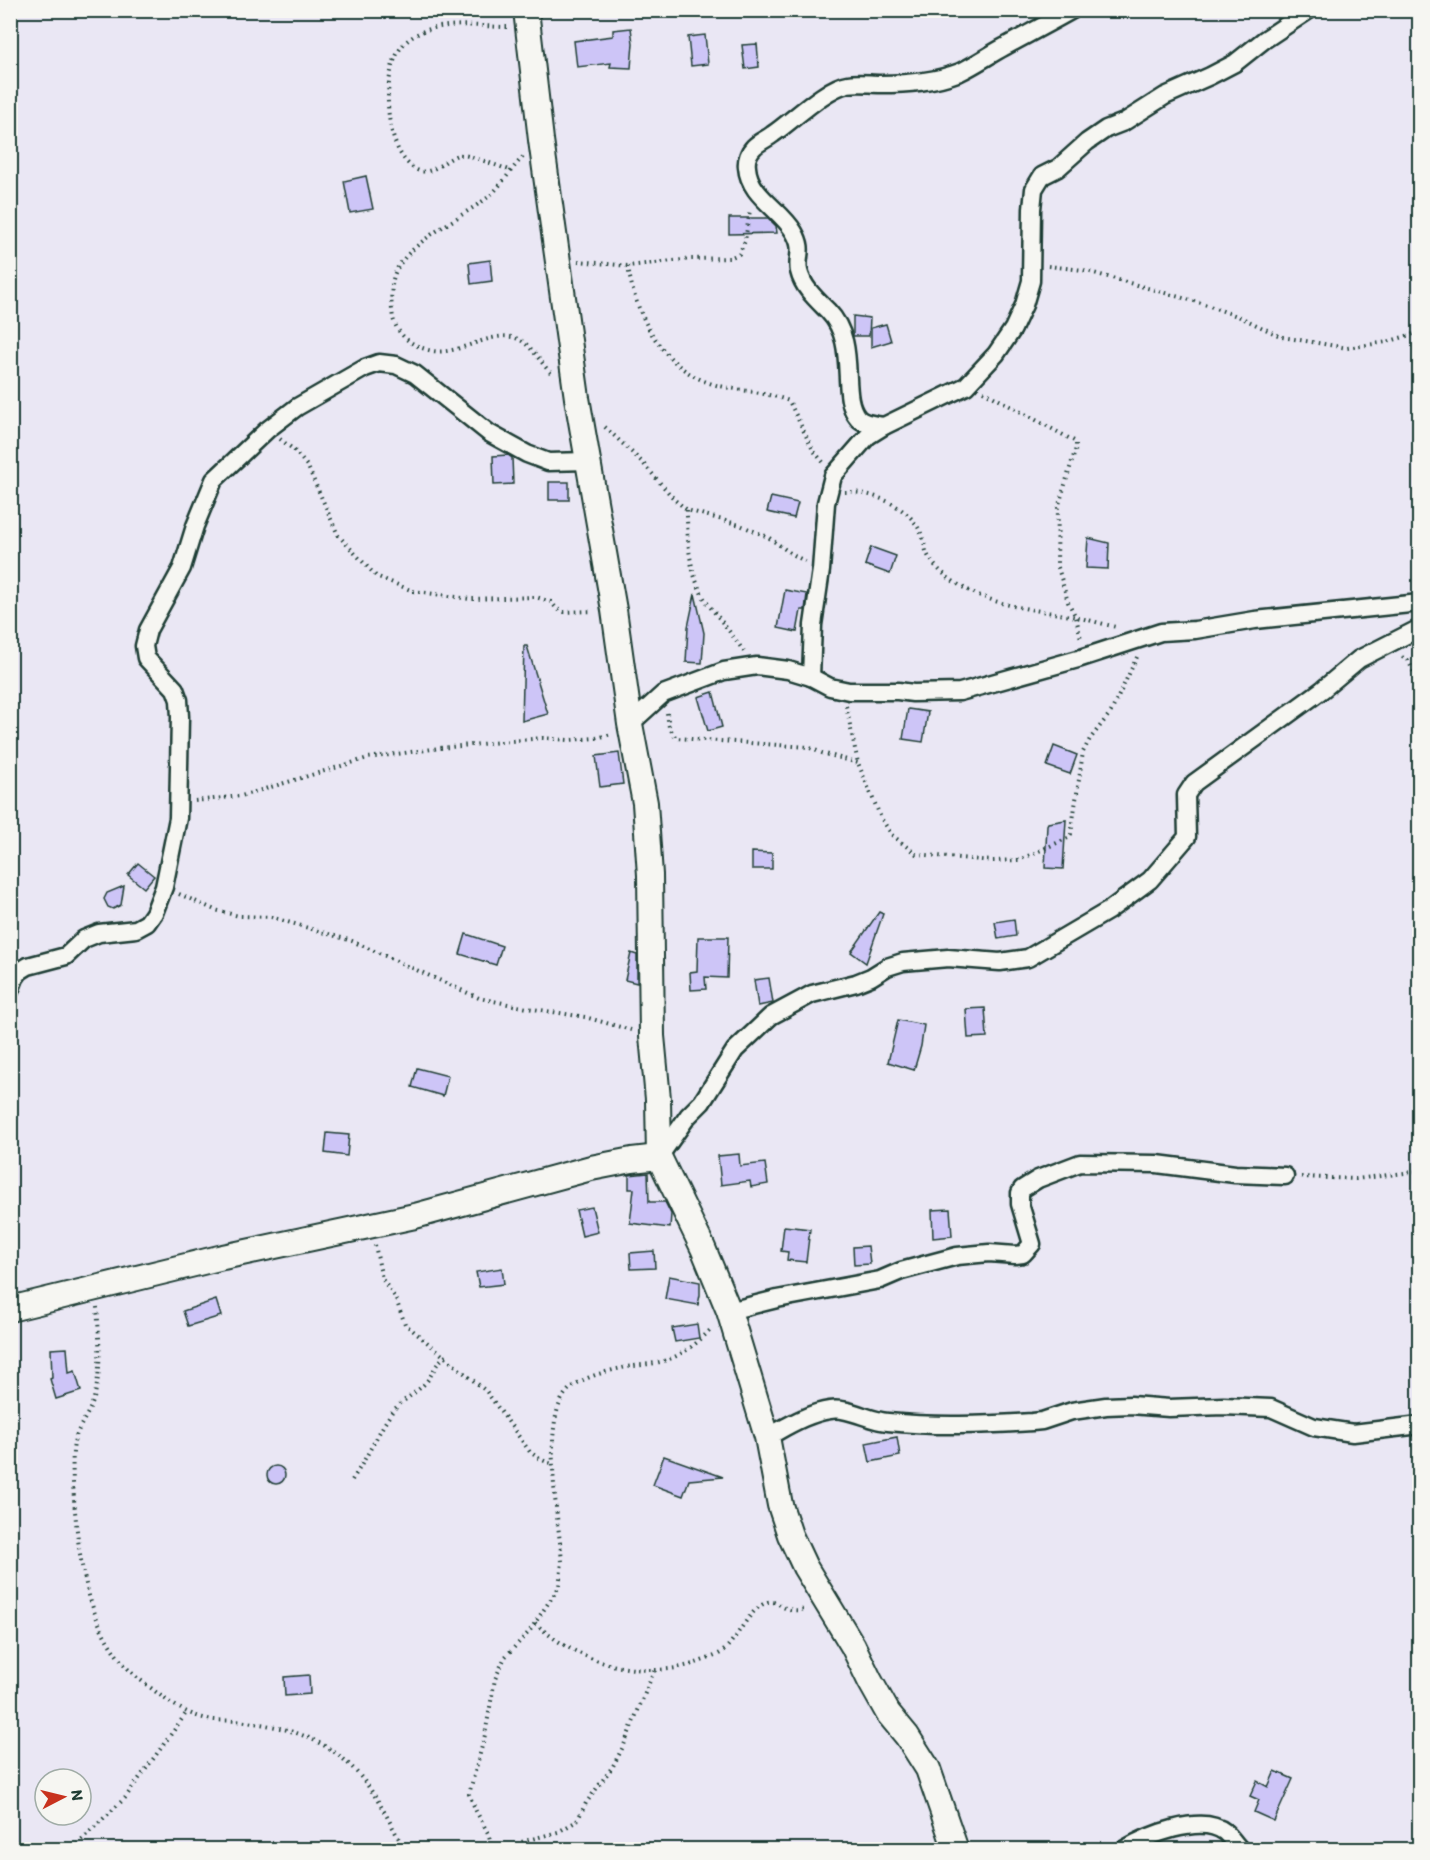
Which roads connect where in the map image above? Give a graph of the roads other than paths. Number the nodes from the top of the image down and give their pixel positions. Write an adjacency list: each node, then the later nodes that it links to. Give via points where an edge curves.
1 (1072, 10): 4 (street, via 961,71 928,81 848,84 832,89 752,148 747,158 751,181 759,195 795,233 801,250 799,269 803,284 841,329 852,408 864,423)
2 (1310, 10): 4 (street, via 1235,63 1106,129 1058,168 1042,176 1034,189 1032,208 1031,281 1012,329 970,383)
3 (528, 21): 5 (street, via 541,140)
4 (884, 426): 8 (street, via 868,436 841,465 827,493)
5 (588, 461): 9 (street); 10 (street, via 548,462 527,454 489,433 415,374 396,365 379,363 297,407 267,430 214,480 182,567 144,646 146,658 175,689 179,700 179,802 164,887 154,914 136,929 99,933 84,939 66,956 28,966 20,971)
6 (1419, 603): 8 (street, via 1161,632 960,692 849,692)
7 (1419, 628): 11 (street, via 1359,659 1194,783 1186,795 1187,837 1150,880 1108,911 1028,958 1000,962 948,958 903,962 790,1005 771,1016 735,1050)
8 (811, 677): 9 (street, via 757,666 724,671 663,694)
9 (630, 724): 11 (street, via 645,803 650,874 652,1036)
10 (10, 991)
11 (659, 1158): 13 (street, via 591,1168 415,1216 223,1257); 14 (street)
12 (1285, 1176): 14 (street, via 1157,1164 1080,1163 1022,1189 1020,1204 1032,1244 1023,1254 957,1256 880,1280)
13 (10, 1309)
14 (729, 1311): 16 (street)
15 (1419, 1425): 16 (street, via 1353,1433 1314,1427 1271,1408 1242,1406 1106,1406 1032,1422 939,1425 881,1422 832,1410)
16 (766, 1437): 17 (street, via 786,1525 805,1567 854,1646 888,1713 928,1769)
17 (956, 1850)
18 (1123, 1850): 19 (street, via 1176,1827 1197,1826 1224,1832)
19 (1241, 1850)

